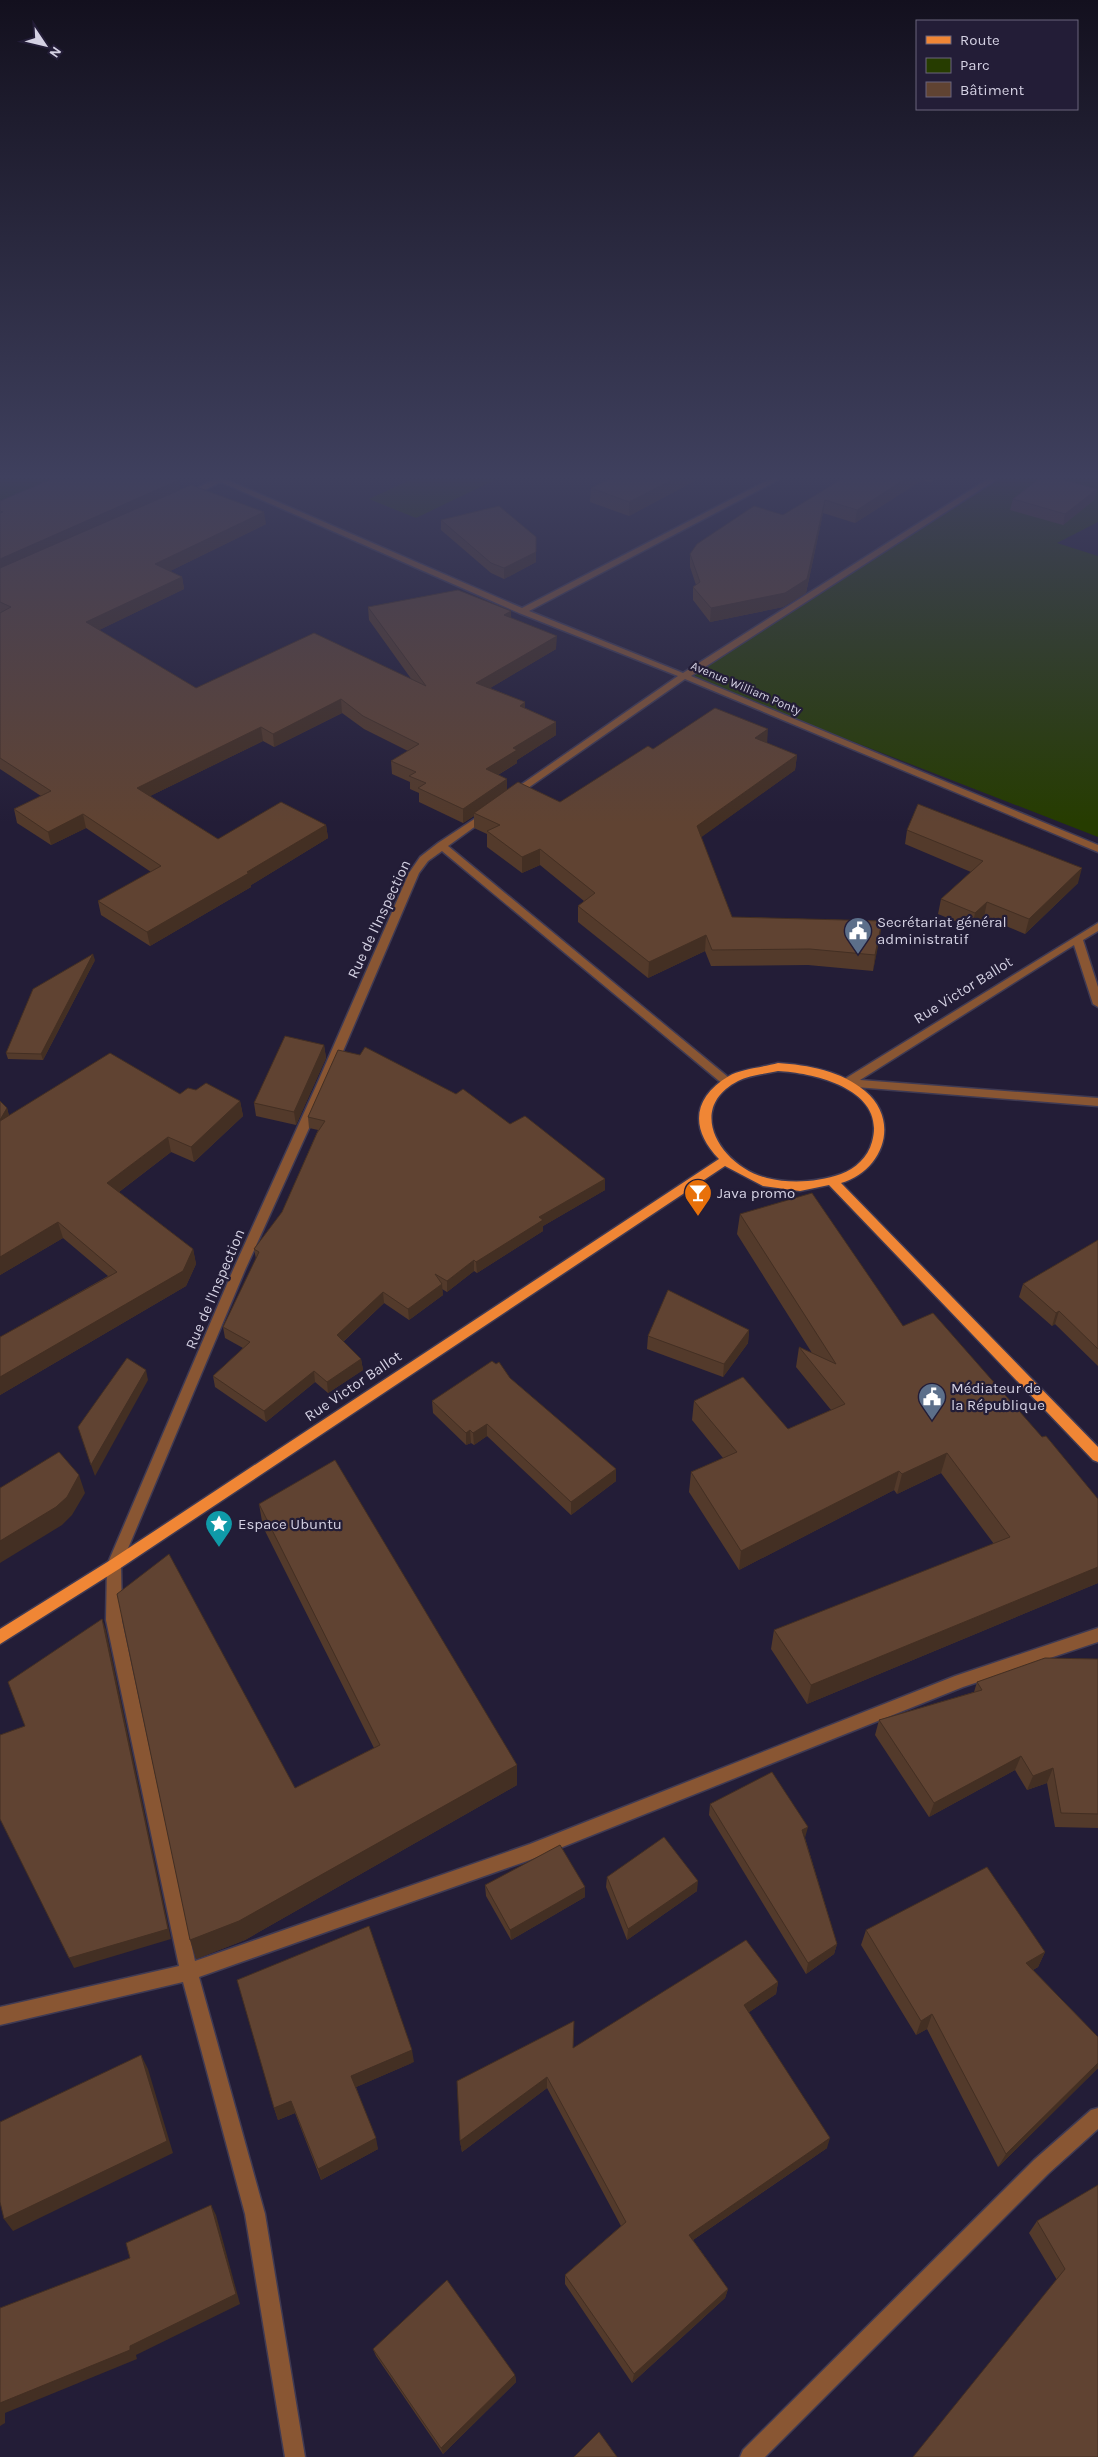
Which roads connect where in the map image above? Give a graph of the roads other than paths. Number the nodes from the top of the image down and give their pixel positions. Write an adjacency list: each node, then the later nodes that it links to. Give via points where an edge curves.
1 (482, 594): 4 (street, Avenue William Ponty)
2 (555, 594): 4 (street)
3 (813, 594): 5 (street, Rue de l'Inspection)
4 (522, 611): 5 (street, Avenue William Ponty)
5 (684, 676): 6 (street, Rue de l'Inspection); 7 (street, Avenue William Ponty)
6 (441, 845): 11 (street); 17 (street, Rue de l'Inspection, via 424,858 414,874 238,1270)
7 (1098, 849)
8 (1098, 926): 9 (street, Rue Victor Ballot)
9 (1078, 940): 10 (street); 12 (street, Rue Victor Ballot)
10 (1098, 1004)
11 (728, 1082): 12 (main road, via 751,1071 778,1066 821,1072); 14 (main road, via 708,1102 703,1119 706,1136)
12 (847, 1083): 13 (street); 15 (main road, via 873,1107 880,1136 878,1146 866,1163)
13 (1098, 1102)
14 (724, 1161): 15 (main road, via 746,1175 775,1184 805,1186); 17 (main road, Rue Victor Ballot)
15 (833, 1182): 16 (main road)
16 (1098, 1456)
17 (114, 1565): 19 (main road, Rue Victor Ballot); 20 (street, via 114,1620)
18 (1098, 1635): 20 (street, via 961,1681 530,1852)
19 (0, 1638)
20 (189, 1972): 21 (street); 23 (street, via 255,2214)
21 (0, 2016)
22 (1098, 2117): 24 (street, via 1042,2167)
23 (295, 2457)
24 (750, 2457)

